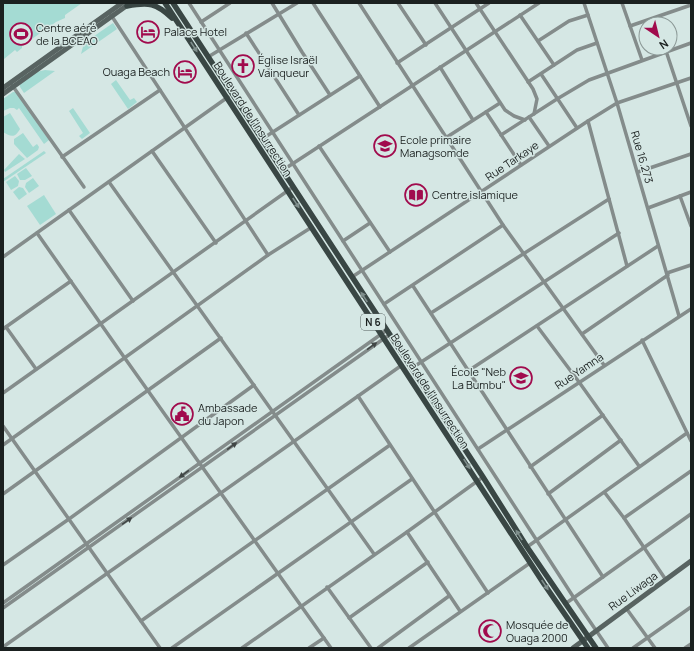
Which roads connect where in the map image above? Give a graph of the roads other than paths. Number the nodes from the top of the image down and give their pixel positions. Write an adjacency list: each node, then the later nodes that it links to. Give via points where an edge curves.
1 (165, 3): 23 (main road, Boulevard de l'Insurrection / N 6)
2 (173, 3): 38 (main road, Boulevard de l'Insurrection / N 6)
3 (188, 3): 24 (street)
4 (230, 3): 24 (street)
5 (272, 3): 20 (street)
6 (296, 3): 20 (street)
7 (313, 3): 45 (street)
8 (359, 3): 40 (street)
9 (398, 3): 32 (street)
10 (435, 3): 26 (street)
11 (476, 3): 18 (street)
12 (489, 3): 18 (street)
13 (539, 3): 21 (street)
14 (584, 3): 22 (street, Rue 16.273)
15 (622, 3): 25 (street)
16 (125, 4): 19 (main road); 23 (main road, via 154,5)
17 (691, 5): 25 (street)
18 (480, 9): 26 (street); 27 (street)
19 (111, 14): 49 (main road); 52 (street)
20 (279, 14): 28 (street); 54 (street)
21 (520, 15): 27 (street); 29 (street)
22 (588, 15): 29 (street, via 567,22); 30 (street, Rue 16.273)
23 (177, 22): 55 (main road, Boulevard de l'Insurrection / N 6, one-way to 55)
24 (201, 22): 34 (street)
25 (630, 26): 39 (street)
26 (451, 28): 32 (street); 35 (street)
27 (495, 32): 35 (street); 47 (street)
28 (246, 33): 34 (street); 62 (street)
29 (538, 41): 41 (street)
30 (597, 43): 41 (street, via 578,50); 43 (street, Rue 16.273)
31 (691, 43): 33 (street)
32 (426, 45): 40 (street)
33 (678, 47)
34 (219, 50): 38 (street); 71 (street)
35 (466, 50): 42 (street); 57 (street)
36 (653, 56): 39 (street)
37 (668, 56): 48 (street)
38 (208, 57): 55 (main road, Boulevard de l'Insurrection / N 6)
39 (642, 60): 43 (street)
40 (397, 63): 50 (street)
41 (554, 65): 44 (street)
42 (440, 67): 50 (street); 65 (street)
43 (607, 73): 56 (street, via 589,80); 58 (street, Rue 16.273)
44 (541, 74): 47 (street); 56 (street)
45 (360, 76): 54 (street); 59 (street)
46 (691, 78): 48 (street, Rue Tarkaye)
47 (528, 82): 61 (street, via 537,99)
48 (677, 83): 58 (street, Rue Tarkaye); 64 (street)
49 (12, 84): 51 (main road); 53 (main road); 79 (street)
50 (412, 85): 59 (street); 73 (street)
51 (3, 88)
52 (160, 90): 69 (street); 79 (street)
53 (3, 94)
54 (330, 95): 62 (street)
55 (230, 96): 69 (street); 74 (main road, Boulevard de l'Insurrection / N 6); 86 (main road, Boulevard de l'Insurrection / N 6)
56 (557, 99): 61 (street); 70 (street)
57 (500, 103): 60 (street); 66 (street, via 507,113)
58 (617, 103): 67 (street, Rue Tarkaye); 83 (street, Rue 16.273)
59 (380, 107): 75 (street)
60 (486, 112): 65 (street); 72 (street)
61 (534, 114): 63 (street)
62 (299, 115): 71 (street)
63 (529, 117): 66 (street); 76 (street)
64 (690, 119): 68 (street)
65 (474, 120): 73 (street)
66 (525, 120): 72 (street)
67 (588, 121): 70 (street, Rue Tarkaye); 90 (street)
68 (691, 126)
69 (186, 127): 77 (street); 93 (street)
70 (577, 128): 76 (street, Rue Tarkaye)
71 (272, 133): 74 (street); 80 (street)
72 (501, 135): 81 (street)
73 (447, 136): 87 (street)
74 (262, 139): 82 (main road, Boulevard de l'Insurrection / N 6)
75 (319, 146): 80 (street); 94 (street)
76 (549, 146): 81 (street, Rue Tarkaye)
77 (152, 151): 84 (street); 101 (street)
78 (691, 154): 83 (street)
79 (62, 157): 85 (street)
80 (292, 164): 82 (street); 100 (street)
81 (521, 165): 87 (street, Rue Tarkaye)
82 (283, 170): 86 (main road, Boulevard de l'Insurrection / N 6)
83 (638, 172): 91 (street, Rue 16.273)
84 (109, 182): 92 (street); 110 (street)
85 (84, 188)
86 (291, 189): 93 (street); 97 (main road, Boulevard de l'Insurrection / N 6, one-way to 97); 112 (main road, Boulevard de l'Insurrection / N 6)
87 (481, 192): 95 (street); 103 (street, Rue Tarkaye)
88 (691, 192): 89 (street)
89 (680, 196): 91 (street); 96 (street)
90 (609, 198): 99 (street); 104 (street)
91 (648, 208): 102 (street, Rue 16.273)
92 (69, 210): 98 (street); 116 (street)
93 (246, 222): 101 (street); 105 (street)
94 (370, 223): 100 (street); 103 (street)
95 (503, 225): 104 (street); 115 (street)
96 (691, 226)
97 (312, 227): 105 (street); 128 (main road, Boulevard de l'Insurrection / N 6)
98 (37, 233): 106 (street); 113 (street)
99 (619, 233): 108 (street); 114 (street)
100 (343, 241): 109 (street)
101 (216, 242): 110 (street)
102 (658, 246): 108 (street); 111 (street, Rue 16.273)
103 (390, 252): 109 (street, Rue Tarkaye)
104 (524, 253): 114 (street); 121 (street)
105 (268, 255): 118 (street)
106 (3, 258)
107 (691, 265): 111 (street)
108 (628, 266): 119 (street)
109 (362, 270): 112 (street, Rue Tarkaye); 117 (street)
110 (173, 272): 116 (street); 118 (street)
111 (667, 274): 122 (street, Rue 16.273); 127 (street)
112 (352, 277): 126 (main road, Boulevard de l'Insurrection / N 6, one-way to 112)
113 (71, 281): 123 (street); 125 (street)
114 (545, 282): 119 (street); 131 (street)
115 (413, 286): 117 (street); 121 (street)
116 (133, 301): 123 (street)
117 (384, 304): 133 (street)
118 (197, 306): 129 (street); 132 (street)
119 (564, 308): 124 (street); 127 (street)
120 (691, 309): 122 (street, Rue Yamna)
121 (431, 314): 131 (street)
122 (679, 316): 130 (street, Rue Yamna)
123 (101, 324): 132 (street); 137 (street)
124 (537, 326): 138 (street); 139 (street)
125 (5, 328): 137 (street)
126 (388, 332): 128 (street); 136 (main road, Boulevard de l'Insurrection / N 6)
127 (582, 334): 135 (street)
128 (382, 336): 134 (main road, Boulevard de l'Insurrection / N 6); 144 (street)
129 (221, 338): 140 (street); 141 (street)
130 (642, 340): 135 (street, Rue Yamna); 148 (street)
131 (450, 343): 133 (street); 138 (street)
132 (124, 357): 141 (street); 150 (street)
133 (421, 362): 136 (street); 156 (street)
134 (402, 365): 143 (street); 165 (main road, Boulevard de l'Insurrection / N 6, one-way to 165)
135 (604, 365): 139 (street, Rue Yamna)
136 (412, 368): 163 (main road, Boulevard de l'Insurrection / N 6)
137 (36, 369): 142 (street)
138 (468, 371): 147 (street)
139 (579, 382): 145 (street); 147 (street, Rue Yamna)
140 (254, 385): 144 (street); 149 (street)
141 (148, 390): 149 (street); 162 (street)
142 (3, 393)
143 (358, 396): 152 (street); 155 (street)
144 (274, 413): 152 (street); 157 (street); 160 (street, one-way to 144)
145 (603, 415): 151 (street); 158 (street)
146 (3, 426): 150 (street)
147 (506, 430): 156 (street, Rue Yamna); 158 (street)
148 (687, 433): 153 (street); 159 (street)
149 (181, 438): 157 (street); 174 (street)
150 (12, 439): 154 (street); 162 (street)
151 (621, 440): 159 (street); 170 (street)
152 (293, 441): 166 (street); 169 (street)
153 (691, 441)
154 (3, 445)
155 (390, 445): 164 (street); 166 (street)
156 (478, 449): 179 (street)
157 (199, 463): 160 (street); 180 (street, one-way to 180)
158 (530, 466): 170 (street)
159 (639, 466): 167 (street)
160 (202, 468): 169 (street); 180 (street, one-way to 160)
161 (691, 471): 173 (street)
162 (35, 472): 168 (street); 174 (street)
163 (483, 477): 165 (street); 181 (main road, Boulevard de l'Insurrection / N 6, one-way to 163)
164 (412, 479): 171 (street); 176 (street)
165 (477, 480): 171 (street); 186 (main road, Boulevard de l'Insurrection / N 6)
166 (327, 490): 176 (street); 178 (street)
167 (605, 493): 173 (street); 175 (street)
168 (3, 494)
169 (221, 494): 178 (street); 188 (street)
170 (548, 494): 175 (street)
171 (435, 511): 177 (street); 193 (street)
172 (691, 514): 182 (street)
173 (624, 518): 182 (street)
174 (69, 519): 180 (street); 187 (street)
175 (566, 520): 179 (street); 190 (street)
176 (351, 521): 183 (street); 189 (street)
177 (407, 532): 183 (street); 185 (street)
178 (254, 540): 189 (street); 204 (street)
179 (537, 540): 181 (street); 195 (street)
180 (88, 546): 188 (street); 196 (street); 200 (street)
181 (527, 547): 197 (main road, Boulevard de l'Insurrection / N 6)
182 (643, 548): 190 (street); 191 (street)
183 (374, 554): 192 (street)
184 (691, 561): 191 (main road, Rue Liwaga)
185 (428, 562): 194 (street); 203 (street)
186 (530, 563): 193 (street); 208 (main road, Boulevard de l'Insurrection / N 6, one-way to 208)
187 (3, 565)
188 (108, 573): 204 (street); 210 (street)
189 (278, 573): 198 (street); 212 (street)
190 (603, 577): 195 (street)
191 (666, 580): 201 (main road, Rue Liwaga)
192 (327, 587): 198 (street); 203 (street)
193 (488, 592): 202 (street)
194 (449, 596): 202 (street); 217 (street)
195 (574, 598): 197 (street); 205 (street)
196 (3, 603)
197 (565, 604): 208 (main road, Boulevard de l'Insurrection / N 6)
198 (300, 606): 206 (street); 213 (street)
199 (691, 607): 207 (street)
200 (3, 608)
201 (626, 608): 205 (main road, Rue Liwaga); 207 (street)
202 (460, 611): 218 (street)
203 (349, 618): 216 (street)
204 (141, 621): 211 (street)
205 (596, 631): 208 (main road, Rue Liwaga); 222 (street)
206 (324, 638): 214 (street); 215 (street)
207 (648, 638): 223 (street); 224 (street)
208 (585, 639): 219 (main road, Rue Liwaga); 220 (main road, Boulevard de l'Insurrection / N 6); 221 (main road, Boulevard de l'Insurrection / N 6)
209 (691, 644): 225 (street)
210 (3, 647)
211 (160, 648)
212 (172, 648)
213 (242, 648)
214 (309, 648)
215 (331, 648)
216 (371, 648)
217 (378, 648)
218 (409, 648)
219 (573, 648)
220 (588, 648)
221 (596, 648)
222 (608, 648)
223 (633, 648)
224 (655, 648)
225 (685, 648)

